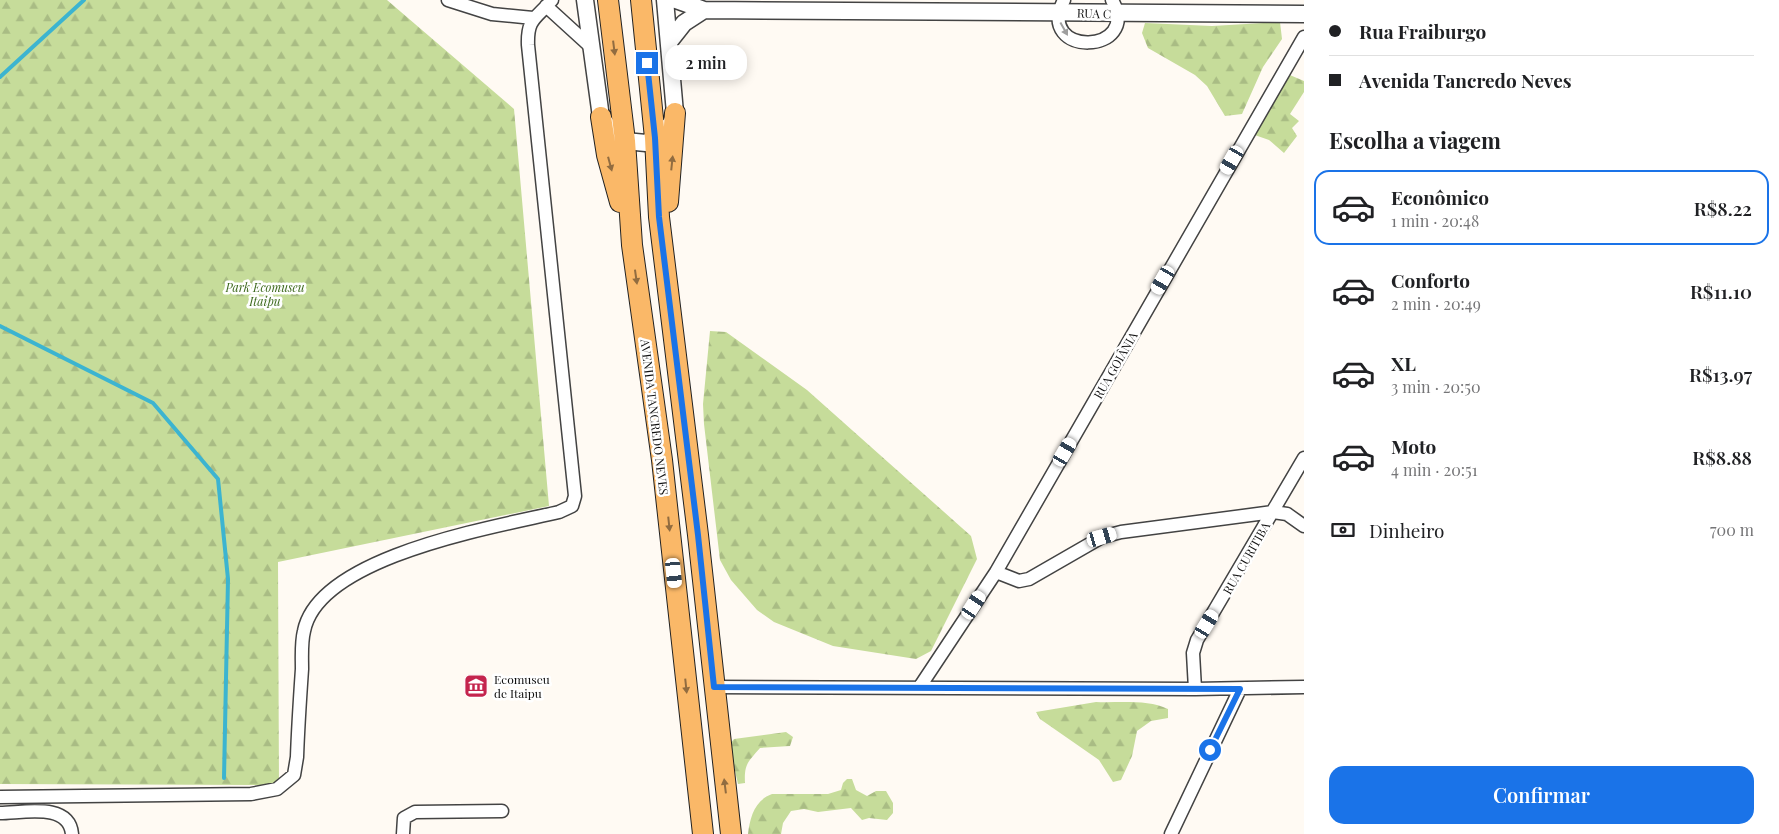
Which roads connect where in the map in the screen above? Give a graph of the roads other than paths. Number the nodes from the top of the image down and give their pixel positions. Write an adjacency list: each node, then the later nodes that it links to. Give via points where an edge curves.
1 (448, 0): 12 (street, via 492,14)
2 (584, 0): 15 (street)
3 (608, 0): 19 (main road, AVENIDA TANCREDO NEVES, one-way to 19)
4 (641, 0): 18 (main road)
5 (665, 0): 14 (street)
6 (676, 0): 10 (street, RUA C)
7 (549, 3): 12 (street); 15 (street)
8 (1062, 6): 9 (street, RUA C); 9 (street, one-way to 9, via 1060,20 1065,32 1075,41 1089,44 1108,37 1115,25); 10 (street, RUA C)
9 (1114, 7): 11 (street, RUA C)
10 (704, 10): 14 (street, via 684,22)
11 (1304, 14)
12 (533, 18): 31 (street, via 528,29 528,45 575,496 572,506 559,512 436,541 367,566 342,582 312,610 304,631 294,775 277,789 251,794)
13 (1304, 37): 25 (street, RUA GOIÂNIA)
14 (668, 42): 16 (street)
15 (591, 47): 17 (street)
16 (675, 113): 18 (street, via 671,124); 21 (main road, one-way to 16)
17 (601, 117): 19 (street); 20 (main road, one-way to 20, via 607,155)
18 (655, 138): 19 (street, via 646,143); 21 (main road, via 659,217)
19 (625, 141): 20 (main road, AVENIDA TANCREDO NEVES)
20 (632, 245): 36 (main road, AVENIDA TANCREDO NEVES, one-way to 36, via 662,460)
21 (664, 246): 26 (main road)
22 (1304, 458): 23 (street, RUA CURITIBA)
23 (1273, 512): 24 (street, via 1287,514); 25 (street, via 1102,537 1029,579 1019,581); 29 (street, RUA CURITIBA, via 1197,640 1193,652)
24 (1304, 526)
25 (996, 572): 28 (street, RUA GOIÂNIA)
26 (714, 687): 28 (street); 37 (main road, one-way to 26)
27 (1304, 687): 30 (street)
28 (919, 688): 29 (street)
29 (1196, 689): 30 (street)
30 (1240, 689): 38 (street)
31 (0, 797)
32 (502, 811): 35 (street, via 415,812 404,818)
33 (0, 813): 34 (street, via 52,812 63,815 70,822)
34 (72, 832)
35 (403, 834)
36 (703, 834)
37 (731, 834)
38 (1171, 834)

